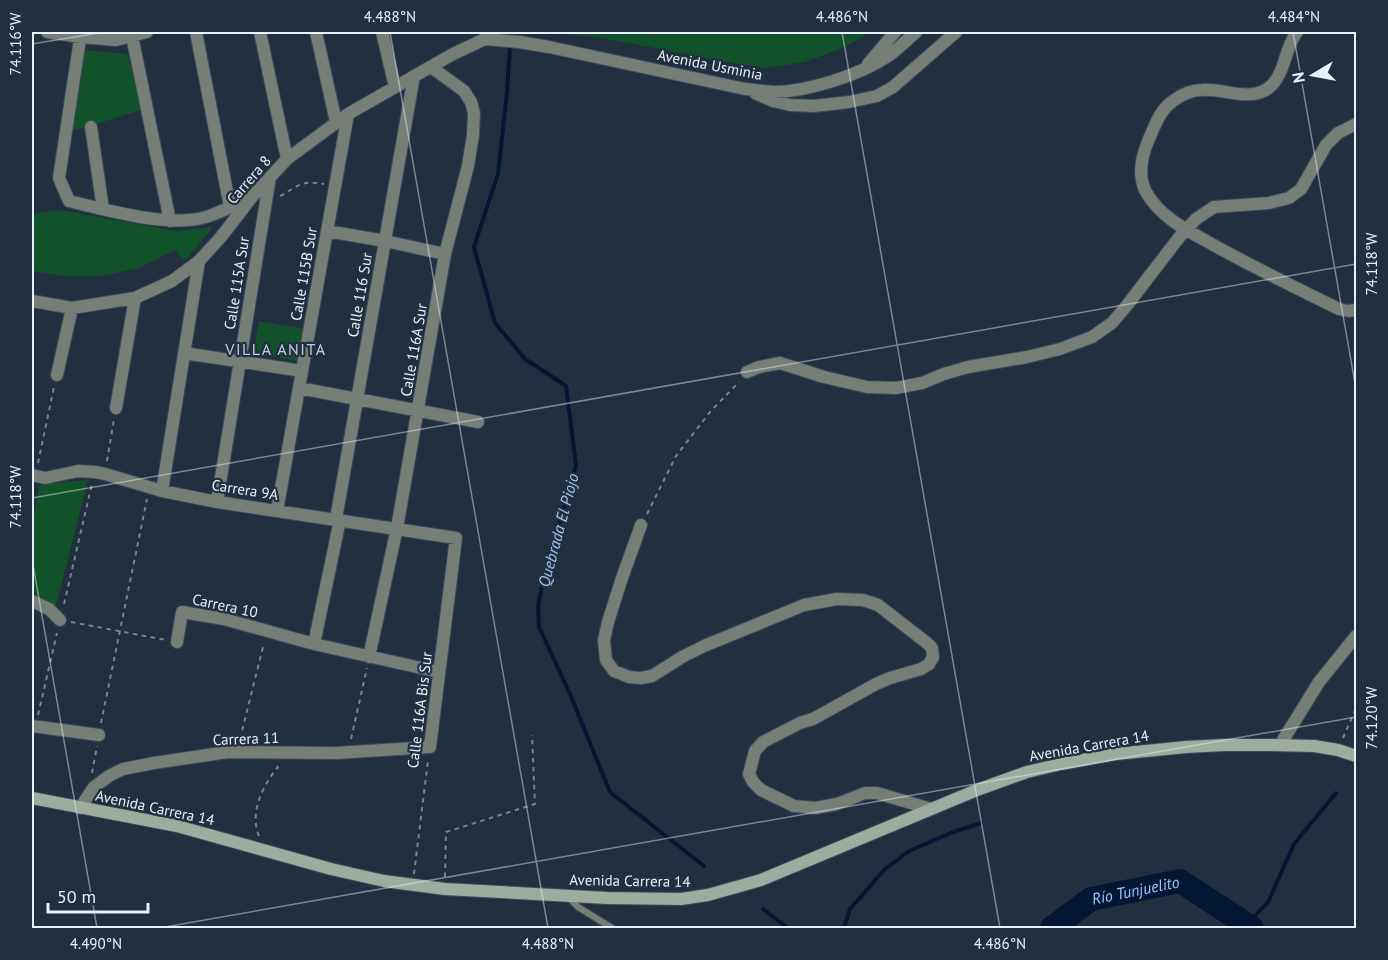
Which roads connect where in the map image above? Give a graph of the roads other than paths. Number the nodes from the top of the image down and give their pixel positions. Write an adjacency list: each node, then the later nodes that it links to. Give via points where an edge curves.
1 (47, 32): 11 (street)
2 (147, 32): 12 (street)
3 (196, 32): 26 (street)
4 (260, 32): 23 (street)
5 (316, 32): 20 (street)
6 (382, 32): 17 (street)
7 (895, 32): 15 (street)
8 (916, 32): 15 (street, Avenida Usminia, via 886,58)
9 (956, 32): 18 (street, via 893,87 877,96 849,102 790,105)
10 (1297, 32): 29 (street, via 1278,78 1265,90 1252,94 1194,91 1162,110 1140,166 1142,181 1157,206)
11 (80, 34): 12 (street, via 105,40); 27 (street, via 58,178 69,201)
12 (128, 35): 28 (street)
13 (484, 35): 14 (street, Carrera 8); 18 (street, Avenida Usminia)
14 (430, 67): 16 (street, Carrera 8); 32 (street, Calle 116A Sur, via 464,91 474,113 468,166)
15 (863, 69): 18 (street, Avenida Usminia, via 795,90)
16 (414, 76): 17 (street, Carrera 8); 31 (street, Calle 116 Sur)
17 (395, 87): 19 (street, Carrera 8)
18 (745, 89)
19 (348, 114): 20 (street, Carrera 8); 30 (street, Calle 115B Sur)
20 (336, 122): 23 (street, Carrera 8)
21 (1356, 124): 29 (street, via 1338,132 1326,145 1301,189 1289,198 1214,207)
22 (92, 127): 27 (street)
23 (287, 159): 24 (street, Carrera 8)
24 (270, 176): 25 (street, Carrera 8); 39 (street, Calle 115A Sur)
25 (251, 198): 26 (street); 33 (street, Carrera 8)
26 (230, 207): 28 (street, via 205,217)
27 (103, 209): 28 (street)
28 (170, 221)
29 (1186, 229): 37 (street, via 1331,306); 41 (street, via 1112,323 1092,337 1060,349 896,388 867,387 780,363)
30 (327, 231): 31 (street); 40 (street, Calle 115B Sur)
31 (385, 241): 32 (street); 44 (street, Calle 116 Sur)
32 (445, 254): 46 (street, Calle 116A Sur)
33 (199, 261): 34 (street, Carrera 8); 38 (street)
34 (135, 298): 36 (street, Carrera 8); 45 (street)
35 (32, 301): 36 (street, Carrera 8)
36 (72, 308): 42 (street)
37 (1356, 310)
38 (184, 353): 39 (street); 49 (street)
39 (240, 362): 40 (street); 50 (street, Calle 115A Sur)
40 (302, 371): 43 (street, Calle 115B Sur)
41 (747, 372)
42 (57, 375)
43 (299, 388): 44 (street); 51 (street, Calle 115B Sur)
44 (357, 399): 46 (street); 52 (street, Calle 116 Sur)
45 (116, 408)
46 (418, 411): 47 (street); 54 (street, Calle 116A Sur)
47 (478, 422)
48 (33, 476): 49 (street, Carrera 9A, via 100,473)
49 (162, 491): 50 (street, Carrera 9A)
50 (217, 502): 51 (street, Carrera 9A)
51 (277, 511): 52 (street, Carrera 9A)
52 (338, 520): 54 (street, Carrera 9A); 60 (street, Calle 116 Sur)
53 (641, 525): 70 (street, via 604,640 606,660 615,671 629,678 652,676 704,646 804,605 851,598 878,605 932,648 929,664 883,681 763,742 754,751 749,774 761,790 794,806 816,808 877,793)
54 (397, 528): 55 (street, Carrera 9A); 61 (street, Calle 116A Sur)
55 (456, 538): 62 (street, Calle 116A Bis Sur)
56 (32, 601): 57 (street)
57 (60, 620)
58 (1356, 636): 65 (street, via 1319,682)
59 (177, 642): 60 (street, Carrera 10, via 182,612 224,619)
60 (314, 644): 61 (street, Carrera 10)
61 (369, 657): 62 (street, Carrera 10)
62 (439, 672): 66 (street, Calle 116A Bis Sur)
63 (33, 726): 64 (street)
64 (99, 735)
65 (1280, 745): 67 (main road, Avenida Carrera 14, via 1314,746); 70 (main road, Avenida Carrera 14, via 1224,745 1116,754 1027,772)
66 (430, 747): 69 (street, Carrera 11, via 228,752 165,761 123,769 109,776 94,787)
67 (1356, 756)
68 (32, 798): 69 (main road, Avenida Carrera 14)
69 (80, 808): 71 (main road, Avenida Carrera 14, via 177,826 356,875 413,886)
70 (932, 809): 71 (main road, Avenida Carrera 14, via 761,880 708,895)
71 (567, 895): 72 (lane, via 578,907)
72 (612, 928)

